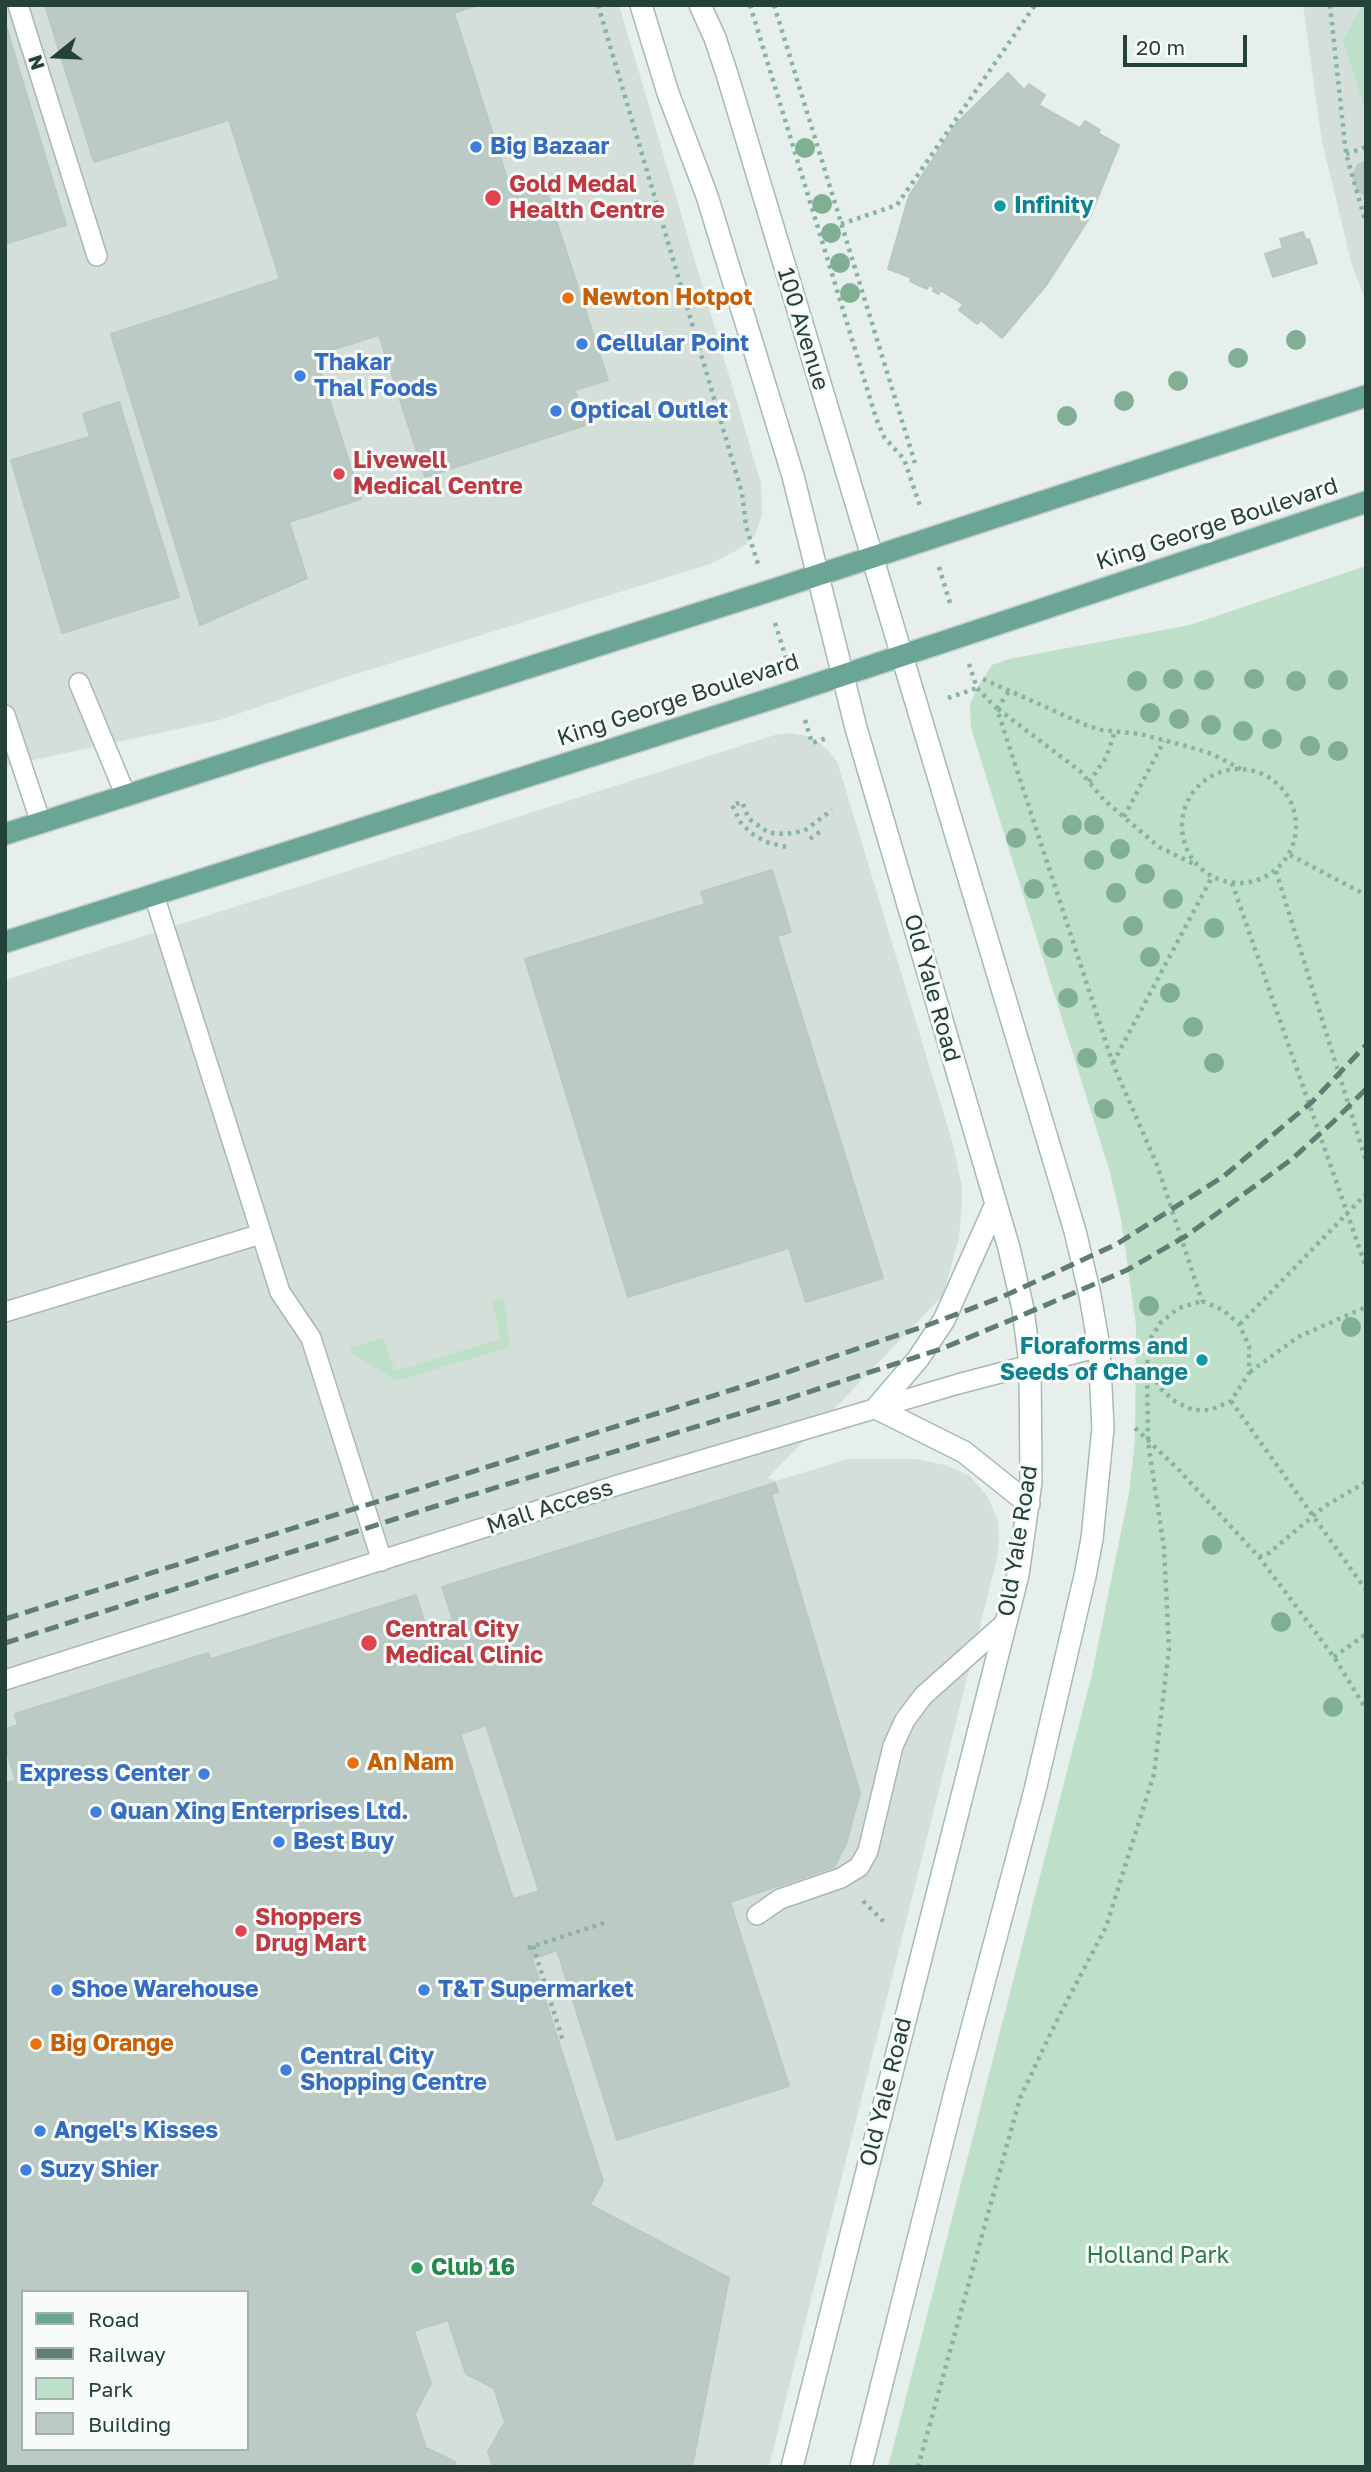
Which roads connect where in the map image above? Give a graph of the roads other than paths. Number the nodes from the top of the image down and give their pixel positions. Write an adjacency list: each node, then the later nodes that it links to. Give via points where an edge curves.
1 (18, 5): 4 (lane)
2 (641, 5): 8 (main road, via 707,196 793,476)
3 (700, 5): 7 (main road, 100 Avenue, via 727,74)
4 (97, 256)
5 (1366, 396): 7 (main road)
6 (1366, 502): 9 (main road, King George Boulevard)
7 (871, 557): 8 (main road); 9 (main road, 100 Avenue)
8 (818, 575): 10 (main road, Old Yale Road); 13 (main road)
9 (901, 655): 10 (main road, King George Boulevard); 21 (main road, via 1075,1231)
10 (843, 675): 16 (main road, King George Boulevard); 18 (main road, Old Yale Road)
11 (79, 682): 13 (lane)
12 (5, 715): 14 (lane)
13 (126, 796): 14 (main road)
14 (41, 823): 15 (main road)
15 (5, 834)
16 (154, 895): 17 (main road, King George Boulevard); 19 (lane)
17 (5, 942)
18 (996, 1204): 22 (main road, Old Yale Road, via 1023,1309); 23 (main road, via 944,1320 918,1360)
19 (261, 1234): 20 (lane); 25 (lane, via 280,1292 311,1338)
20 (5, 1312)
21 (1099, 1347): 22 (lane, Mall Access); 30 (main road, via 1103,1428 1085,1576 1035,1790)
22 (1030, 1364): 23 (lane, Mall Access); 24 (main road, Old Yale Road)
23 (876, 1408): 24 (main road, via 964,1452); 25 (lane, Mall Access)
24 (1029, 1504): 26 (main road, Old Yale Road)
25 (382, 1561): 27 (lane, Mall Access)
26 (1006, 1622): 28 (lane, via 923,1696 905,1720 893,1746 868,1851 859,1867 780,1899); 29 (main road, Old Yale Road)
27 (5, 1680)
28 (757, 1915)
29 (792, 2467)
30 (861, 2467)

